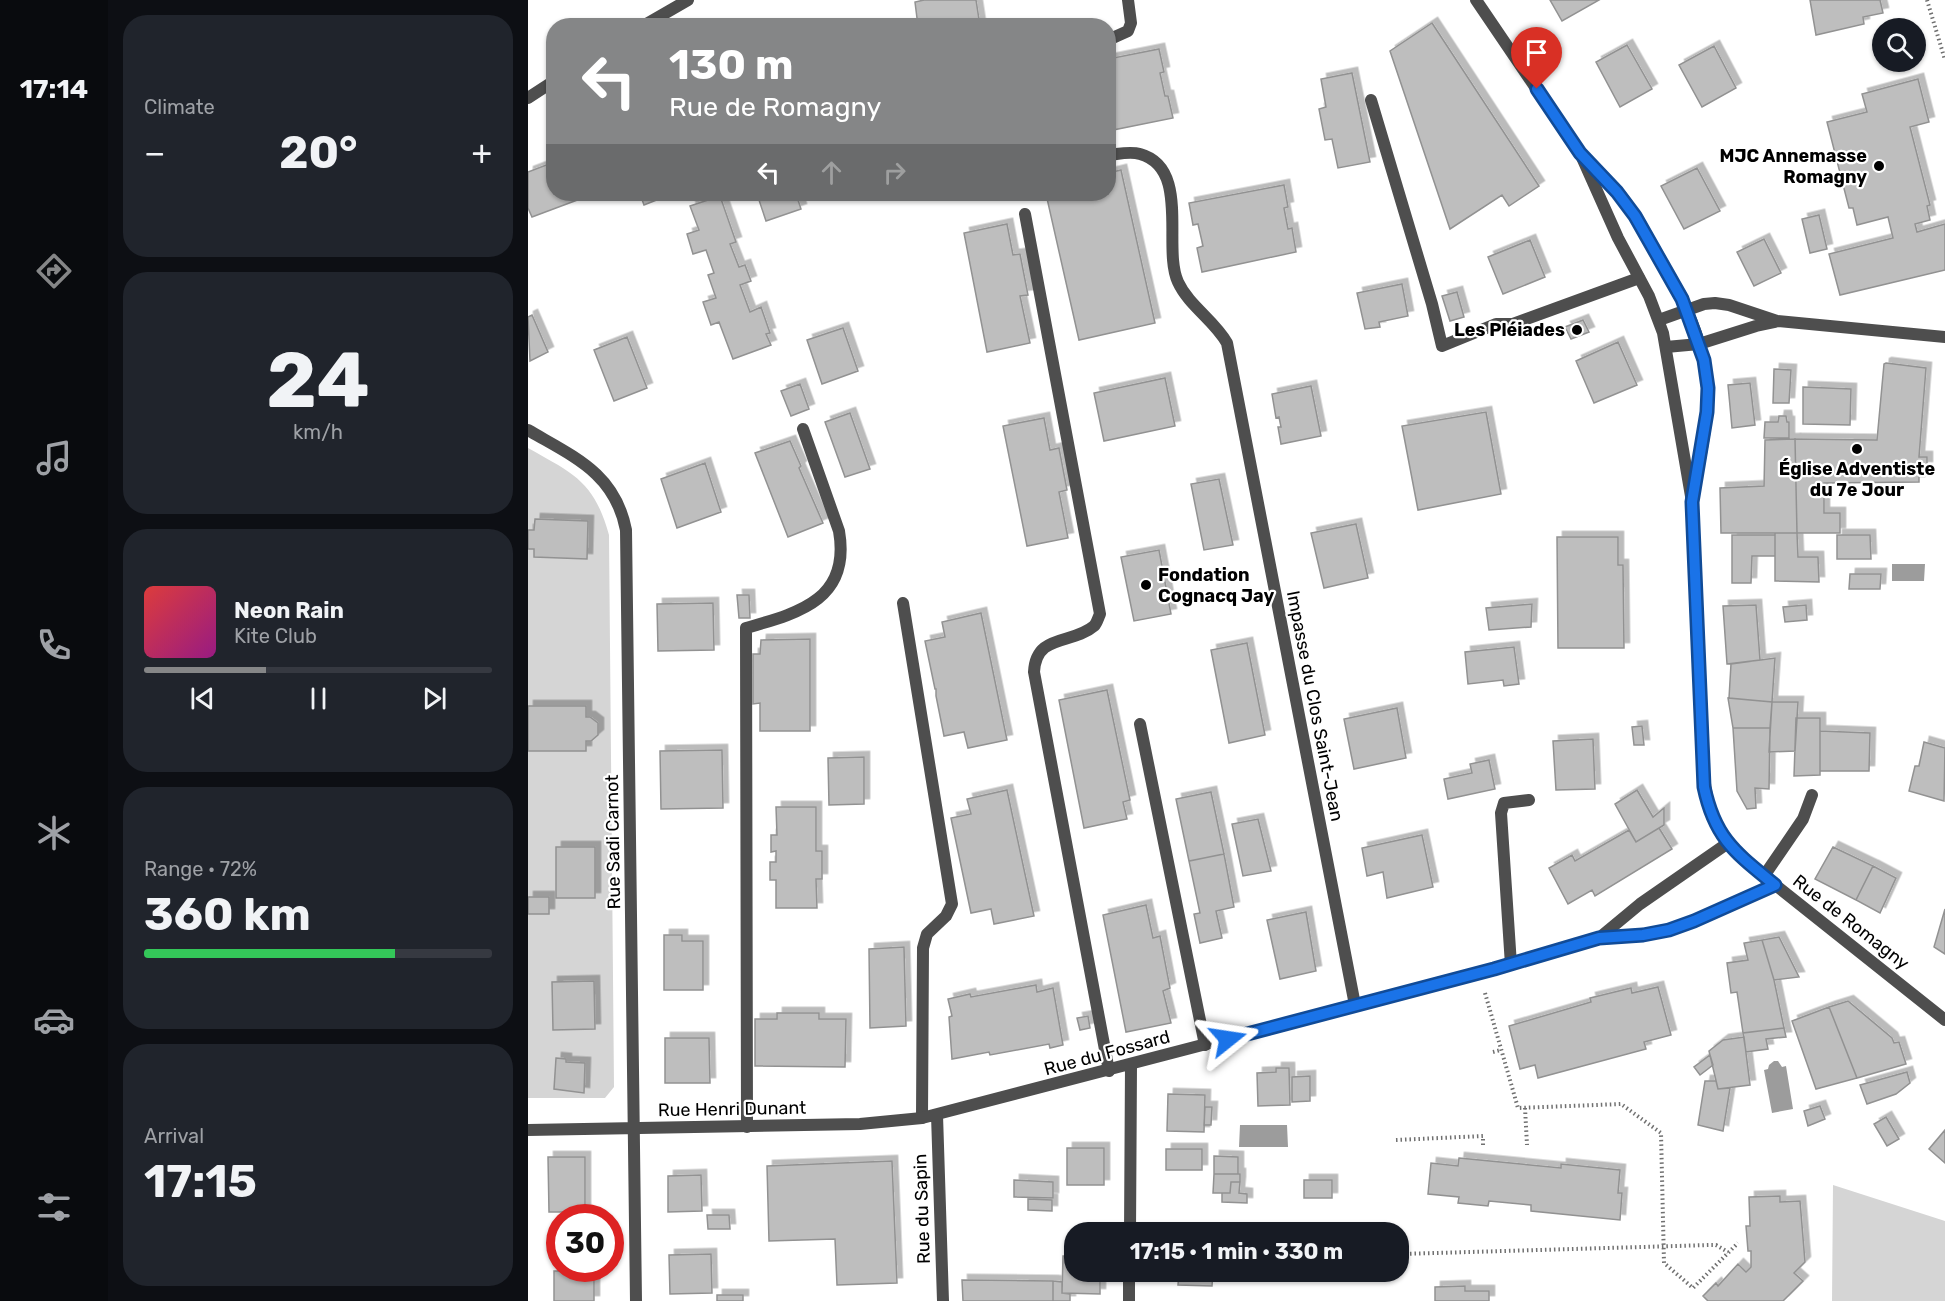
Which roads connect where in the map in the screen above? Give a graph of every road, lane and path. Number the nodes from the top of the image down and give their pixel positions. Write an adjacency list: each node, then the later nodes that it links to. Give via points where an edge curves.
1 (688, 0): 5 (street)
2 (1128, 0): 6 (street, via 1131,23 1128,31)
3 (1476, 0): 11 (street, Rue de Romagny)
4 (1927, 0): 7 (path)
5 (657, 18)
6 (1116, 36)
7 (1945, 60)
8 (546, 85): 9 (street)
9 (529, 93)
10 (1371, 100): 14 (street, via 1442,346 1496,324 1513,324)
11 (1580, 153): 14 (street, Rue de Romagny); 15 (street, Rue de Romagny, via 1635,216)
12 (1116, 154): 34 (street, Impasse du Clos Saint-Jean, via 1141,154 1162,170 1171,197 1173,267 1178,282 1227,343)
13 (1025, 214): 40 (street, via 1100,614 1096,625 1083,633 1042,648 1035,658 1034,672)
14 (1640, 278): 16 (street, Rue de Romagny)
15 (1686, 310): 16 (street); 17 (street, via 1721,304); 19 (street, Rue de Romagny)
16 (1659, 320): 20 (street, Rue de Romagny)
17 (1777, 321): 18 (street); 19 (street)
18 (1945, 337)
19 (1699, 344): 20 (street); 23 (street, Rue de Romagny, via 1706,375 1707,412)
20 (1666, 347): 23 (street, Rue de Romagny)
21 (803, 429): 44 (street, via 839,531 841,548 834,579 813,604 746,628)
22 (528, 430): 45 (street, Rue Sadi Carnot, via 599,475 620,507 626,530)
23 (1692, 502): 28 (street, Rue de Romagny, via 1704,787 1712,817)
24 (903, 603): 43 (street, via 952,903 946,916 927,934 923,948)
25 (1140, 724): 36 (street)
26 (1812, 795): 29 (street, via 1803,819)
27 (1529, 800): 32 (street, via 1504,803 1501,813)
28 (1728, 843): 29 (street, Rue de Romagny); 31 (street, Rue du Fossard, via 1640,904)
29 (1764, 876): 30 (street, Rue de Romagny)
30 (1775, 885): 31 (street, Rue du Fossard, via 1676,928); 35 (street, Rue de Romagny)
31 (1599, 938): 32 (street, Rue du Fossard)
32 (1511, 964): 33 (street, Rue du Fossard)
33 (1479, 973): 34 (street, Rue du Fossard); 37 (path)
34 (1355, 1005): 36 (street, Rue du Fossard)
35 (1945, 1020)
36 (1205, 1045): 39 (street, Rue du Fossard)
37 (1501, 1050): 38 (path); 41 (path, via 1518,1108)
38 (1493, 1052)
39 (1131, 1065): 40 (street, Rue du Fossard); 50 (street)
40 (1109, 1071): 42 (street, Rue du Fossard)
41 (1525, 1107): 48 (path); 52 (path, via 1621,1104 1660,1133)
42 (937, 1115): 43 (street, Rue Henri Dunant); 57 (street, Rue du Sapin)
43 (922, 1118): 44 (street, Rue Henri Dunant)
44 (747, 1127): 45 (street, Rue Henri Dunant)
45 (634, 1128): 46 (street, Rue Henri Dunant); 56 (street, Rue Sadi Carnot)
46 (528, 1130)
47 (1396, 1140): 49 (path, via 1483,1136)
48 (1527, 1145)
49 (1483, 1146)
50 (1130, 1222)
51 (1738, 1243): 53 (path)
52 (1663, 1246): 53 (path, via 1716,1245); 53 (path, via 1664,1263 1693,1288); 54 (path)
53 (1729, 1253)
54 (1409, 1254)
55 (1130, 1282): 58 (street)
56 (636, 1301)
57 (943, 1301)
58 (1129, 1301)

